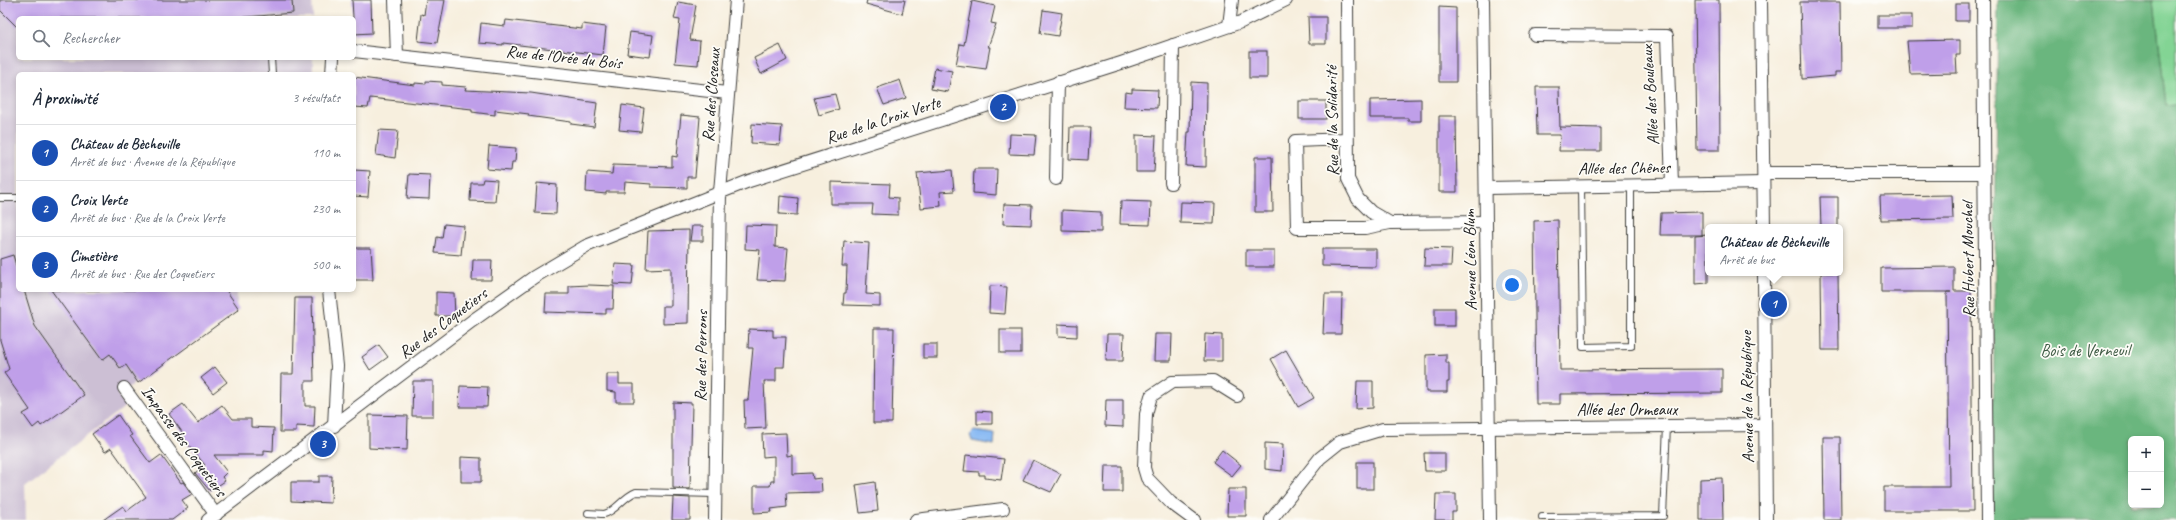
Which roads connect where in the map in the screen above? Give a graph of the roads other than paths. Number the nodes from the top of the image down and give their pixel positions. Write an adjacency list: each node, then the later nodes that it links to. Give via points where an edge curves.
1 (395, 0): 13 (street)
2 (736, 0): 19 (street, Rue des Closeaux)
3 (1232, 0): 9 (street)
4 (1286, 0): 9 (street, Rue de la Croix Verte)
5 (1347, 0): 20 (street, Rue de la Solidarité)
6 (1483, 0): 28 (street, Avenue Léon Blum)
7 (1761, 0): 22 (street)
8 (1983, 0): 21 (street, Rue Hubert Mouchel)
9 (1229, 26): 11 (street, Rue de la Croix Verte)
10 (1535, 35): 25 (street, Allée des Bouleaux, via 1666,36)
11 (1173, 45): 18 (street, Rue de la Croix Verte); 24 (street)
12 (356, 51): 13 (street, Rue de l'Orée du Bois)
13 (397, 56): 19 (street, Rue de l'Orée du Bois)
14 (271, 60): 16 (lane)
15 (333, 60): 17 (street)
16 (272, 72)
17 (332, 72)
18 (1058, 82): 23 (street); 29 (street, Rue de la Croix Verte)
19 (727, 92): 29 (street, Rue des Closeaux)
20 (1347, 139): 33 (street, Rue de la Solidarité, via 1348,179 1358,199 1371,212); 33 (street, via 1295,141 1297,228 1365,228)
21 (1984, 173): 22 (street, Allée des Chênes); 54 (street, Rue Hubert Mouchel)
22 (1764, 178): 25 (street, Allée des Chênes); 34 (street)
23 (1056, 179)
24 (1171, 182)
25 (1672, 184): 26 (street, Allée des Chênes)
26 (1631, 185): 27 (street, Allée des Chênes); 27 (lane, via 1631,346 1583,347)
27 (1581, 186): 28 (street, Allée des Chênes)
28 (1486, 188): 32 (street, Avenue Léon Blum)
29 (720, 192): 40 (street, Rue des Coquetiers, via 579,250 534,277); 43 (street, Rue des Perrons)
30 (0, 198): 31 (lane)
31 (16, 198)
32 (1486, 222): 33 (street); 42 (street, Avenue Léon Blum)
33 (1390, 223)
34 (1764, 224)
35 (1764, 276): 39 (street, Avenue de la République)
36 (329, 292): 40 (street, via 337,366)
37 (124, 388): 46 (street, Impasse des Coquetiers)
38 (1237, 396): 50 (street, via 1213,381 1172,382 1151,396 1146,414 1144,468 1147,478 1171,503)
39 (1765, 425): 41 (street, Allée des Ormeaux); 53 (street, Avenue de la République)
40 (334, 426): 46 (street, Rue des Coquetiers)
41 (1666, 426): 42 (street, Allée des Ormeaux); 47 (lane, via 1663,516)
42 (1489, 427): 51 (street, Allée des Ormeaux, via 1383,429 1346,439 1320,458); 52 (street, Avenue Léon Blum)
43 (715, 494): 45 (lane, via 636,492 605,514); 48 (street, Rue des Perrons)
44 (1002, 509): 49 (street)
45 (588, 512)
46 (212, 517)
47 (1542, 517)
48 (715, 520)
49 (916, 520)
50 (1194, 520)
51 (1271, 520)
52 (1490, 520)
53 (1766, 520)
54 (1988, 520)

